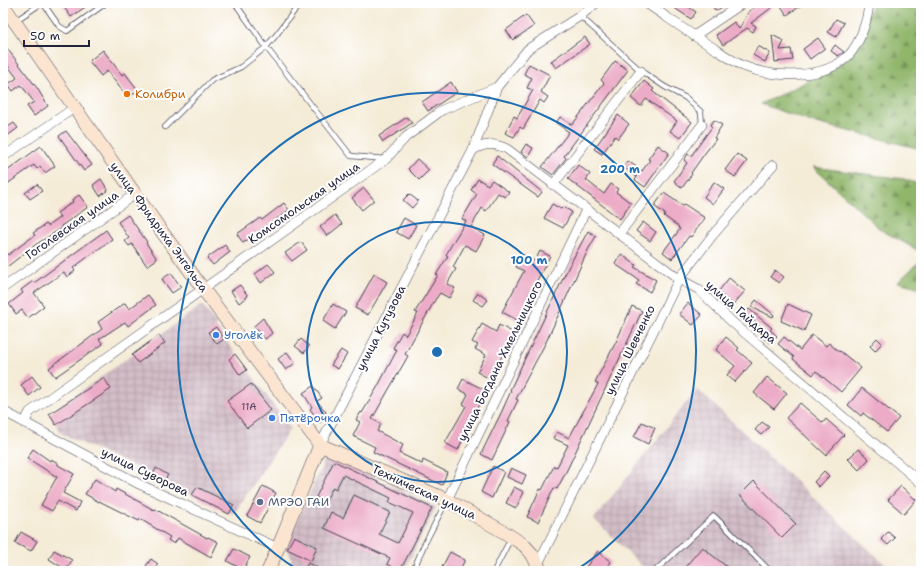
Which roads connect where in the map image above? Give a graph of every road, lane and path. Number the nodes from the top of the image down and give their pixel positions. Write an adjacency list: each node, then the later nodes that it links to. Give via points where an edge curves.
1 (43, 3): 2 (lane, via 58,26 67,31); 11 (lane)
2 (106, 3)
3 (235, 3): 13 (lane)
4 (304, 3): 13 (lane, via 295,10)
5 (596, 3): 10 (street, Комсомольская улица)
6 (646, 3): 12 (street)
7 (743, 3): 12 (street)
8 (868, 3): 12 (street, via 860,38 848,56 832,67 814,73 767,73 743,66)
9 (4, 7): 11 (main road, улица Фридриха Энгельса)
10 (580, 16): 14 (lane); 15 (street, Комсомольская улица, via 528,49)
11 (14, 21): 16 (main road, улица Фридриха Энгельса)
12 (694, 36)
13 (266, 47): 18 (lane, via 242,67 212,80); 21 (lane, via 351,156)
14 (641, 71): 17 (lane, via 665,88 686,98 701,112); 23 (street)
15 (497, 87): 19 (street, улица Кутузова); 21 (street, Комсомольская улица, via 442,110 406,137)
16 (74, 108): 20 (street); 24 (main road, улица Фридриха Энгельса)
17 (702, 125): 26 (street)
18 (165, 127)
19 (473, 150): 23 (street, улица Гайдара, via 482,145 499,145); 32 (street, улица Кутузова)
20 (3, 157)
21 (386, 159): 29 (street, Комсомольская улица)
22 (773, 165): 27 (street, улица Шевченко)
23 (553, 185): 25 (street, улица Гайдара)
24 (135, 194): 28 (street, Гоголевская улица); 29 (main road, улица Фридриха Энгельса)
25 (586, 210): 26 (street, улица Гайдара); 34 (street, улица Богдана Хмельницкого)
26 (619, 234): 27 (street, улица Гайдара)
27 (679, 279): 33 (street, улица Гайдара, via 698,289 732,322); 37 (street, улица Шевченко)
28 (3, 288)
29 (204, 289): 31 (street, Комсомольская улица, via 30,412); 32 (main road, улица Фридриха Энгельса)
30 (3, 411): 31 (street, улица Суворова)
31 (24, 423): 36 (street, улица Суворова, via 139,484)
32 (320, 445): 34 (main road, Техническая улица); 36 (main road, улица Кутузова)
33 (921, 483)
34 (447, 500): 35 (main road, Техническая улица); 40 (lane)
35 (512, 537): 37 (main road, Техническая улица, via 528,550); 41 (lane)
36 (278, 548): 39 (main road, улица Кутузова)
37 (539, 568)
38 (657, 570): 42 (lane, via 714,516)
39 (268, 571)
40 (413, 571)
41 (494, 571)
42 (770, 571)

